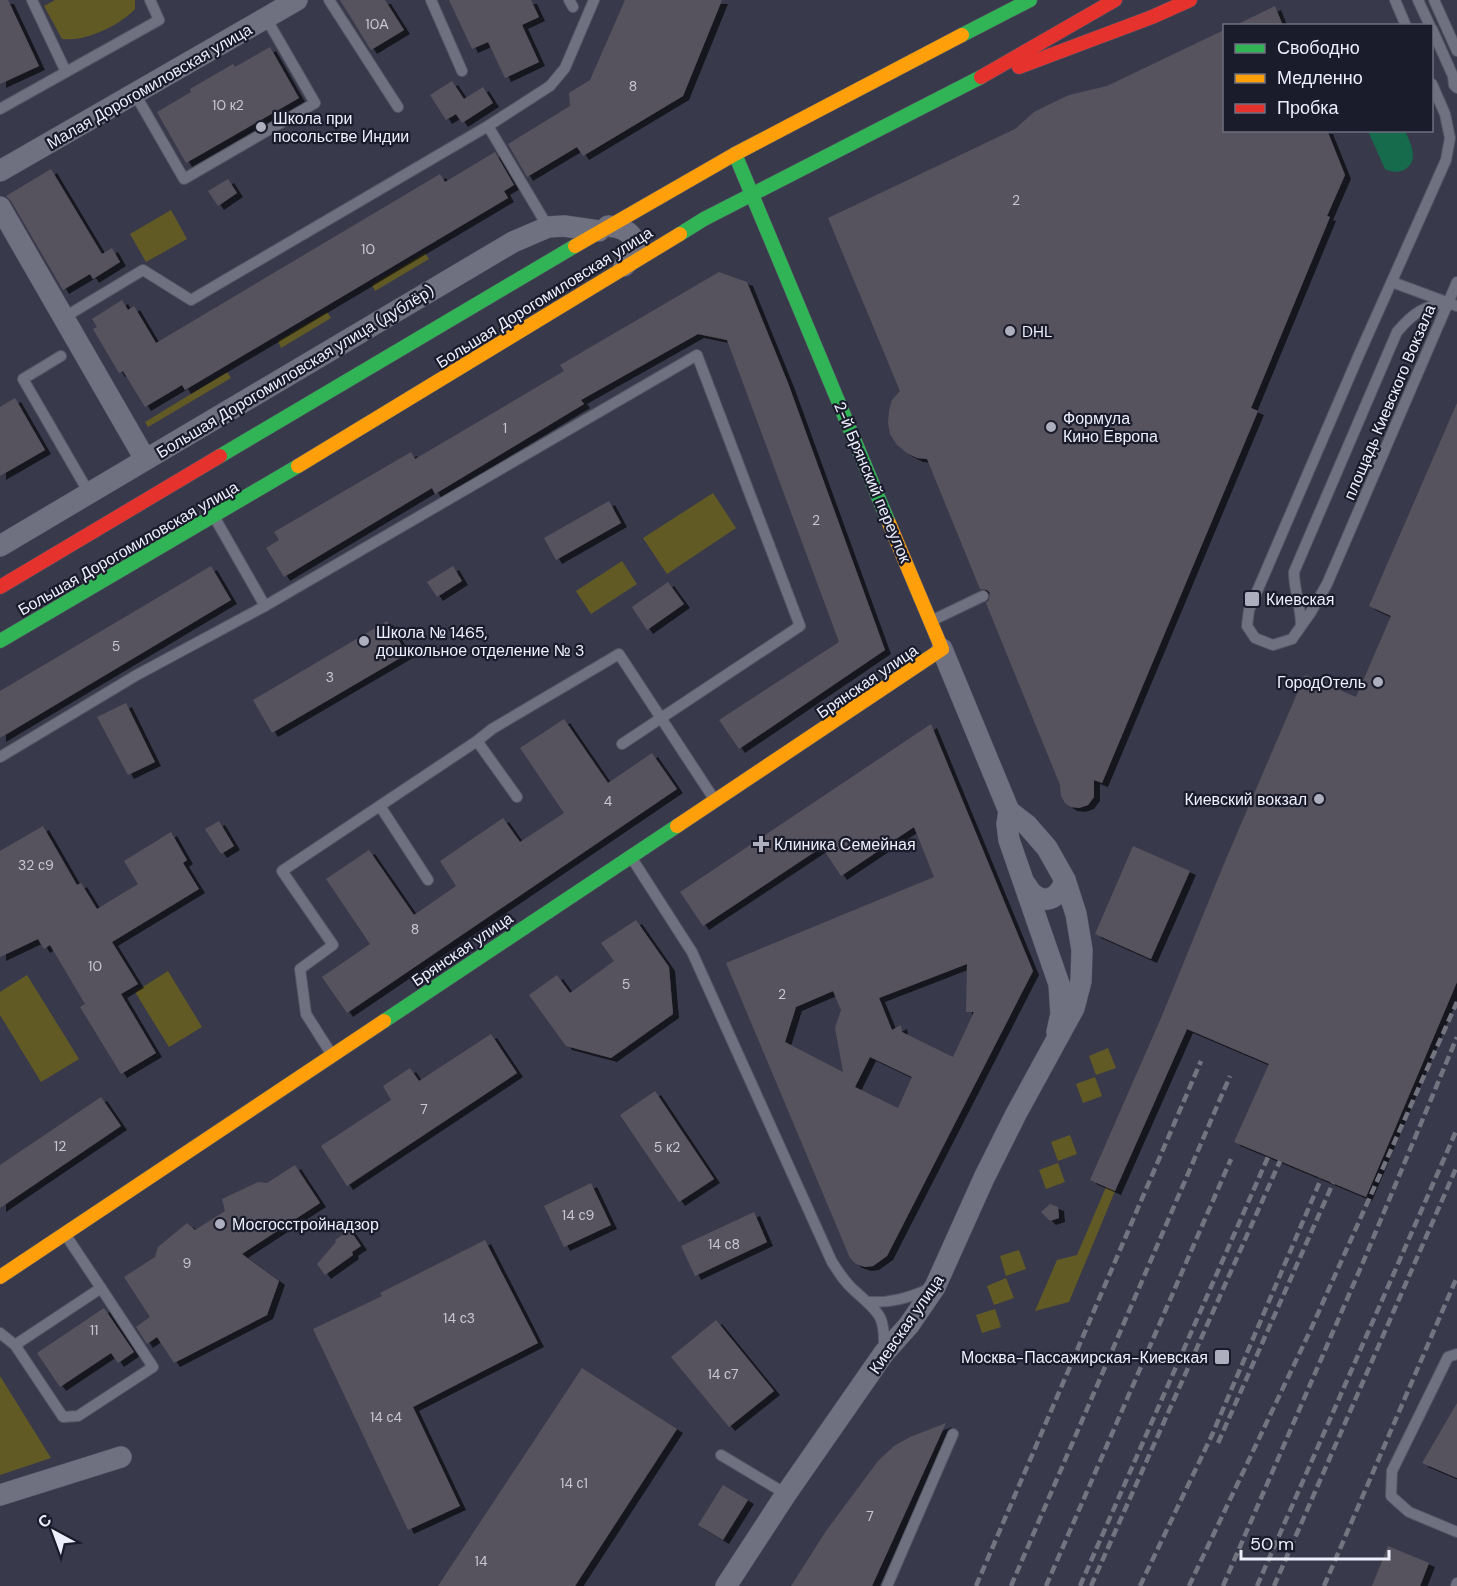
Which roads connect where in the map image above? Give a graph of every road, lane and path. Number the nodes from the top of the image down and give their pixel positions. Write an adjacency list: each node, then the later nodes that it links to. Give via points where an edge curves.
1 (32, 0): 20 (lane)
2 (150, 0): 20 (lane, via 159,20)
3 (297, 0): 14 (street, Малая Дорогомиловская улица)
4 (330, 0): 26 (lane)
5 (431, 0): 19 (lane)
6 (594, 0): 28 (lane, via 565,68 550,86)
7 (1030, 0): 13 (main road, Большая Дорогомиловская улица)
8 (1115, 0): 24 (main road, Большая Дорогомиловская улица)
9 (1190, 0): 24 (main road)
10 (1395, 0): 15 (lane)
11 (1418, 0): 16 (lane)
12 (1434, 0): 18 (lane)
13 (1007, 6): 29 (main road, Большая Дорогомиловская улица)
14 (266, 18): 25 (street, Малая Дорогомиловская улица); 25 (lane, via 315,103 184,179)
15 (1405, 24)
16 (1430, 24)
17 (1433, 31): 21 (lane)
18 (1457, 51)
19 (462, 71)
20 (66, 72): 27 (lane)
21 (1455, 73): 22 (lane)
22 (1457, 88)
23 (1433, 89): 36 (lane, площадь Киевского Вокзала, via 1450,138 1446,160)
24 (954, 92): 31 (main road, Большая Дорогомиловская улица)
25 (135, 94): 30 (street, Малая Дорогомиловская улица)
26 (398, 107)
27 (0, 110)
28 (488, 126): 33 (lane); 39 (lane, via 191,300 143,270)
29 (735, 154): 31 (main road, 2-й Брянский переулок); 34 (main road, Большая Дорогомиловская улица)
30 (0, 171)
31 (753, 193): 35 (main road, Большая Дорогомиловская улица); 48 (main road, 2-й Брянский переулок)
32 (0, 207): 39 (street)
33 (548, 227): 34 (street, Большая Дорогомиловская улица (дублёр)); 41 (street, Большая Дорогомиловская улица (дублёр), via 513,242)
34 (604, 228): 35 (street, Большая Дорогомиловская улица (дублёр), via 620,226 632,236 635,252); 45 (main road, Большая Дорогомиловская улица)
35 (624, 267): 43 (main road, Большая Дорогомиловская улица)
36 (1392, 282): 38 (lane); 49 (lane, площадь Киевского Вокзала, via 1249,610 1247,626 1255,638 1273,645 1292,639)
37 (1457, 282): 38 (lane)
38 (1453, 304): 49 (lane, площадь Киевского Вокзала, via 1327,584); 49 (lane, площадь Киевского Вокзала, via 1425,307 1409,317 1397,332 1294,572)
39 (63, 318): 41 (street)
40 (61, 356): 42 (lane, via 23,379)
41 (145, 459): 42 (street, Большая Дорогомиловская улица (дублёр))
42 (89, 492): 44 (street, Большая Дорогомиловская улица (дублёр))
43 (214, 517): 47 (lane); 50 (main road, Большая Дорогомиловская улица)
44 (0, 546)
45 (0, 587)
46 (983, 596): 48 (lane)
47 (265, 606): 52 (lane, via 697,355 800,626); 55 (lane, via 135,676)
48 (931, 621): 51 (main road, 2-й Брянский переулок)
49 (1301, 625)
50 (0, 641)
51 (942, 649): 57 (main road, Брянская улица); 59 (street, 2-й Брянский переулок)
52 (662, 718): 53 (lane, via 619,654); 54 (lane); 57 (lane)
53 (477, 741): 56 (lane); 58 (lane)
54 (622, 744)
55 (0, 757)
56 (517, 797)
57 (716, 802): 60 (main road, Брянская улица)
58 (380, 806): 61 (lane); 65 (lane, via 282,871 333,945 300,969 306,1014)
59 (1009, 811): 62 (street, 2-й Брянский переулок, via 1047,848); 63 (street, 2-й Брянский переулок, via 1009,840)
60 (631, 857): 65 (main road, Брянская улица); 70 (lane, via 692,952 832,1262)
61 (428, 880)
62 (1065, 880): 63 (street, via 1057,896 1048,899 1030,893); 64 (street, 2-й Брянский переулок, via 1076,914 1082,973 1074,1008)
63 (1026, 885): 64 (street, 2-й Брянский переулок, via 1059,984 1060,1014)
64 (1054, 1044): 68 (street, Киевская улица, via 984,1178)
65 (332, 1055): 66 (main road, Брянская улица)
66 (65, 1234): 67 (main road, Брянская улица); 69 (lane)
67 (0, 1277)
68 (935, 1287): 70 (lane, via 904,1299); 73 (street, Киевская улица)
69 (101, 1288): 72 (lane); 72 (lane, via 153,1367 78,1416 63,1417)
70 (869, 1302): 73 (lane, via 880,1315 885,1333)
71 (0, 1333): 72 (lane)
72 (15, 1345)
73 (884, 1353): 78 (street, Киевская улица)
74 (1457, 1354): 80 (lane, via 1448,1357 1392,1471 1391,1496 1409,1512)
75 (953, 1434): 82 (lane)
76 (721, 1455): 78 (lane)
77 (121, 1457): 79 (street)
78 (786, 1494): 81 (street, Киевская улица)
79 (0, 1495)
80 (1457, 1532)
81 (726, 1586)
82 (886, 1586)

